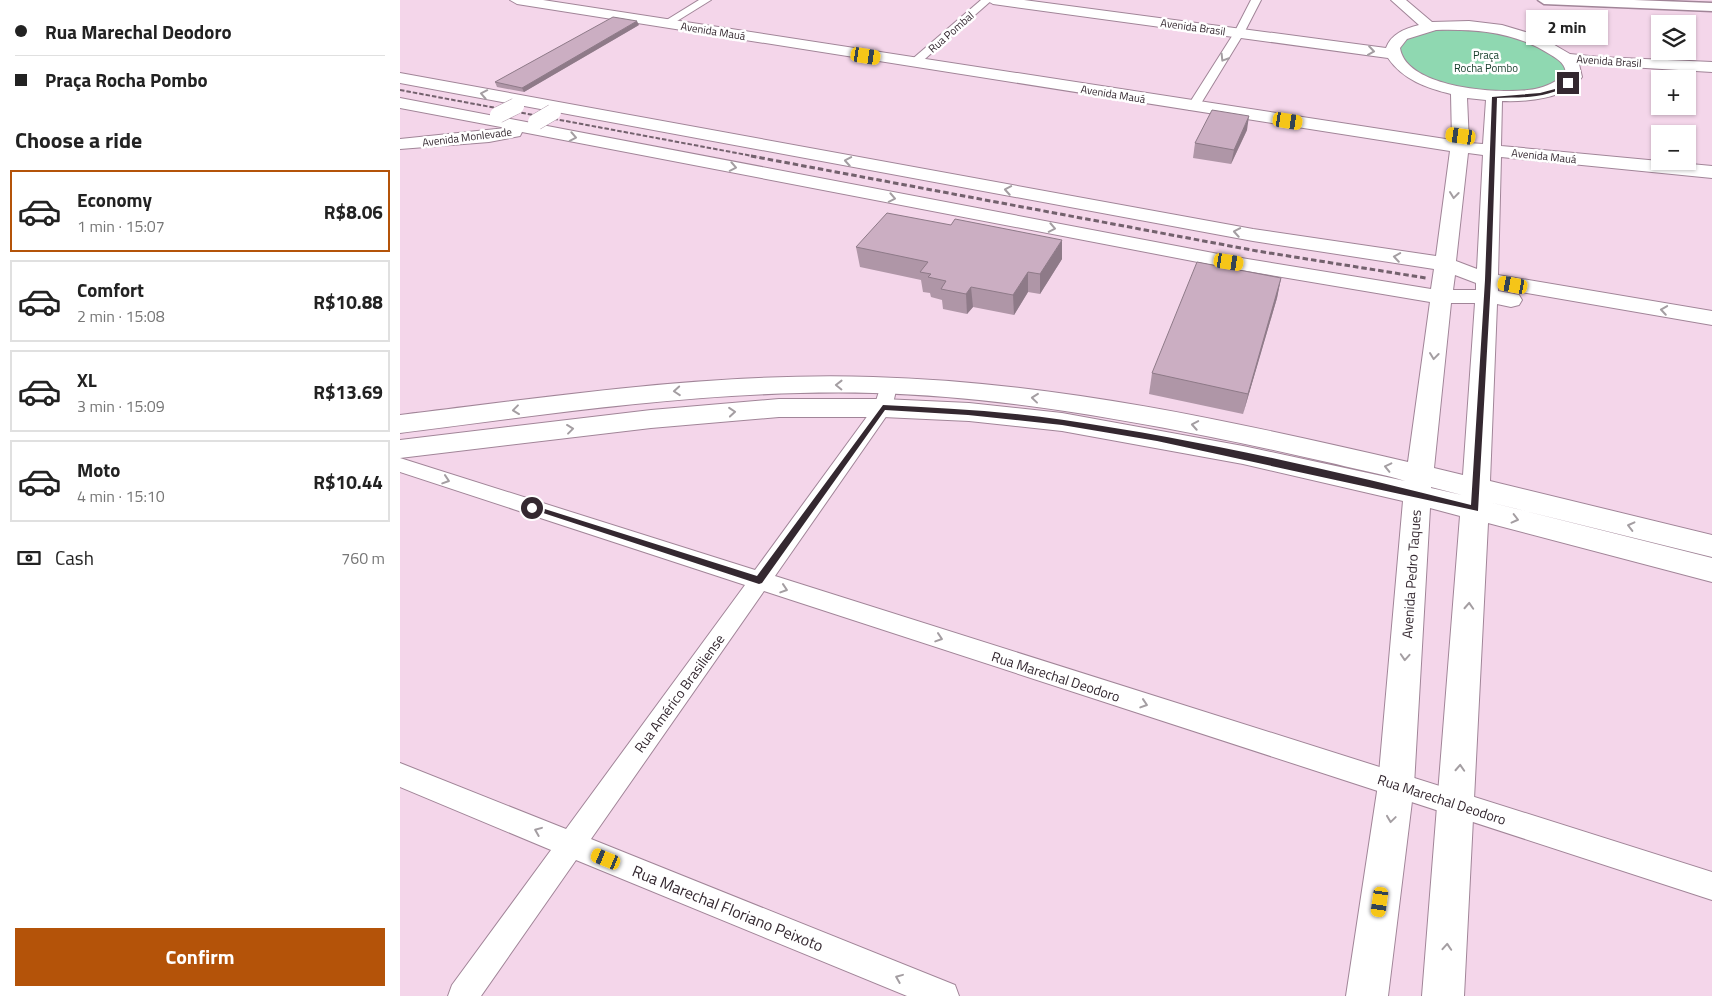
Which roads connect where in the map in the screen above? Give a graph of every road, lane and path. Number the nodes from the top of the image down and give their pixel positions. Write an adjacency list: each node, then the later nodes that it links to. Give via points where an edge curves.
1 (516, 0): 12 (main road, Avenida Mauá)
2 (570, 0): 12 (main road, Avenida Mauá)
3 (706, 0): 12 (street)
4 (987, 0): 18 (street, Rua Pombal)
5 (993, 0): 15 (main road, Avenida Brasil)
6 (1058, 0): 15 (main road, Avenida Brasil)
7 (1256, 0): 15 (street)
8 (1398, 0): 14 (main road)
9 (1544, 0): 10 (street)
10 (1712, 7)
11 (1437, 12): 13 (main road)
12 (671, 20): 18 (main road, Avenida Mauá)
13 (1452, 25): 14 (main road); 17 (main road, via 1503,30 1529,37 1551,46)
14 (1429, 27): 16 (main road, via 1407,33)
15 (1242, 29): 16 (main road, Avenida Brasil); 25 (street, one-way to 25)
16 (1394, 49): 23 (main road, via 1400,64 1415,75)
17 (1566, 58): 19 (main road, Avenida Brasil); 20 (main road, via 1574,68)
18 (920, 59): 25 (main road, Avenida Mauá)
19 (1712, 67)
20 (1574, 77): 22 (main road, Avenida Brasil, via 1604,74); 24 (main road, via 1557,90)
21 (400, 78): 27 (main road, one-way to 21)
22 (1712, 78)
23 (1459, 92): 24 (main road); 32 (main road, Avenida Pedro Taques)
24 (1494, 97): 34 (main road)
25 (1197, 102): 32 (main road, Avenida Mauá)
26 (400, 103): 30 (main road)
27 (524, 104): 28 (main road); 29 (main road, Avenida Monlevade, bridge)
28 (554, 109): 31 (main road, Avenida Monlevade, bridge); 39 (main road, one-way to 28, via 1253,235)
29 (493, 117): 30 (main road); 30 (main road, Avenida Monlevade, via 474,127); 31 (main road)
30 (411, 125)
31 (531, 125): 33 (main road, Avenida Monlevade, via 496,136); 41 (main road, one-way to 41, via 1229,262)
32 (1460, 141): 34 (main road, Avenida Mauá); 39 (main road, Avenida Pedro Taques, one-way to 39)
33 (400, 144)
34 (1493, 145): 35 (main road, Avenida Mauá); 38 (main road, Avenida Mauá, via 1644,167); 40 (main road)
35 (1651, 157)
36 (1696, 161): 37 (main road)
37 (1712, 162)
38 (1712, 172)
39 (1445, 264): 40 (main road); 41 (main road, Avenida Pedro Taques)
40 (1487, 288): 41 (main road); 42 (main road, one-way to 40); 43 (main road); 49 (main road)
41 (1441, 297): 48 (main road, Avenida Pedro Taques, one-way to 48)
42 (1712, 318)
43 (1712, 334)
44 (885, 397): 45 (main road, one-way to 45, via 778,384 660,392); 46 (main road, one-way to 44, via 651,419); 48 (main road, via 968,412 1220,440); 53 (street, Rua Américo Brasiliense)
45 (400, 424)
46 (400, 450)
47 (400, 465): 53 (street, Rua Marechal Deodoro, one-way to 53)
48 (1418, 484): 49 (main road); 55 (main road, Avenida Pedro Taques, one-way to 55)
49 (1475, 499): 51 (main road); 56 (main road, one-way to 49)
50 (1712, 546): 51 (main road)
51 (1669, 547): 52 (main road)
52 (1712, 570)
53 (759, 581): 55 (street, Rua Marechal Deodoro, one-way to 55); 57 (street, Rua Américo Brasiliense)
54 (400, 775): 57 (street, Rua Marechal Floriano Peixoto, one-way to 54)
55 (1396, 785): 56 (street, Rua Marechal Deodoro); 61 (main road, Avenida Pedro Taques, one-way to 61)
56 (1458, 805): 58 (street, Rua Marechal Deodoro); 62 (main road, one-way to 56)
57 (571, 844): 59 (street, Rua Américo Brasiliense); 60 (street, Rua Marechal Floriano Peixoto, one-way to 57)
58 (1712, 886)
59 (463, 996)
60 (944, 996)
61 (1367, 996)
62 (1443, 996)

